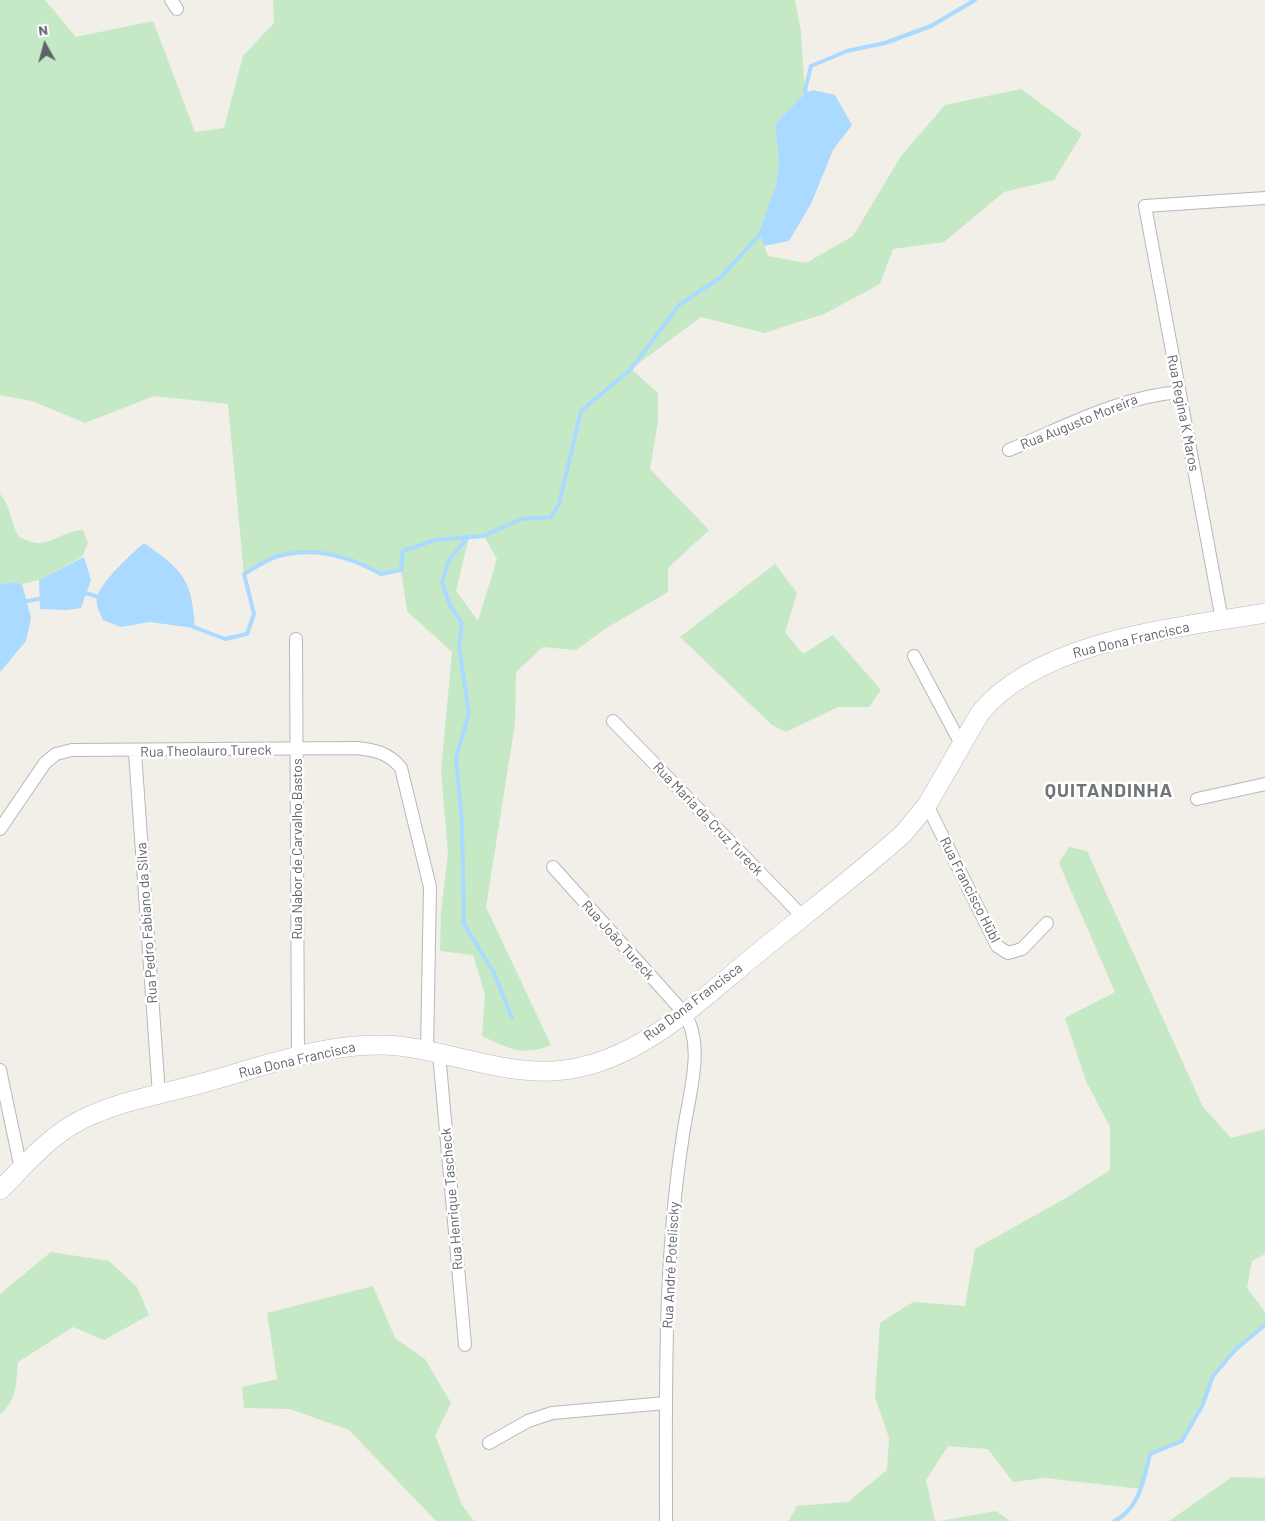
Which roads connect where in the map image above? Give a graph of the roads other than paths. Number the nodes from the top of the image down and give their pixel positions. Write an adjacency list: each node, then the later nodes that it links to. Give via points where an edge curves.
1 (1265, 198): 2 (street, Rua Regina K Maros, via 1145,206)
2 (1179, 392): 3 (street, Rua Augusto Moreira, via 1124,402); 5 (street, Rua Regina K Maros)
3 (1010, 450)
4 (1265, 613): 5 (main road, Rua Dona Francisca)
5 (1222, 620): 9 (main road, Rua Dona Francisca, via 1096,646 1034,669 990,700)
6 (296, 639): 10 (street, Rua Nabor de Carvalho Bastos)
7 (914, 656): 9 (street)
8 (613, 721): 18 (street, Rua Maria da Cruz Tureck)
9 (961, 744): 15 (main road, Rua Dona Francisca)
10 (296, 749): 11 (street, Rua Theolauro Tureck); 12 (street, Rua Theolauro Tureck, via 357,748); 22 (street, Rua Nabor de Carvalho Bastos)
11 (135, 752): 16 (street, Rua Theolauro Tureck, via 72,750 56,754 45,762); 24 (street, Rua Pedro Fabiano da Silva)
12 (384, 753): 21 (street, Rua Henrique Tascheck, via 401,768 430,887)
13 (1265, 784): 14 (street)
14 (1197, 799)
15 (926, 806): 18 (main road, Rua Dona Francisca, via 903,834); 19 (street, Rua Francisco Hübl, via 997,946 1008,953 1022,949)
16 (0, 829)
17 (553, 867): 20 (street, Rua João Tureck)
18 (803, 917): 20 (main road, Rua Dona Francisca)
19 (1047, 923)
20 (684, 1013): 21 (main road, Rua Dona Francisca, via 620,1053 563,1071 500,1068); 28 (street, Rua André Poteliscky, via 691,1023 695,1047 672,1214)
21 (433, 1052): 22 (main road, Rua Dona Francisca, via 400,1046 365,1045); 27 (street, Rua Henrique Tascheck)
22 (298, 1058): 24 (main road, Rua Dona Francisca)
23 (0, 1070): 25 (street)
24 (159, 1095): 25 (main road, Rua Dona Francisca, via 74,1124)
25 (20, 1169): 26 (main road, Rua Dona Francisca)
26 (0, 1190)
27 (465, 1345)
28 (666, 1404): 29 (street, via 552,1414 528,1421); 30 (street, Rua André Poteliscky)
29 (489, 1443)
30 (666, 1521)

